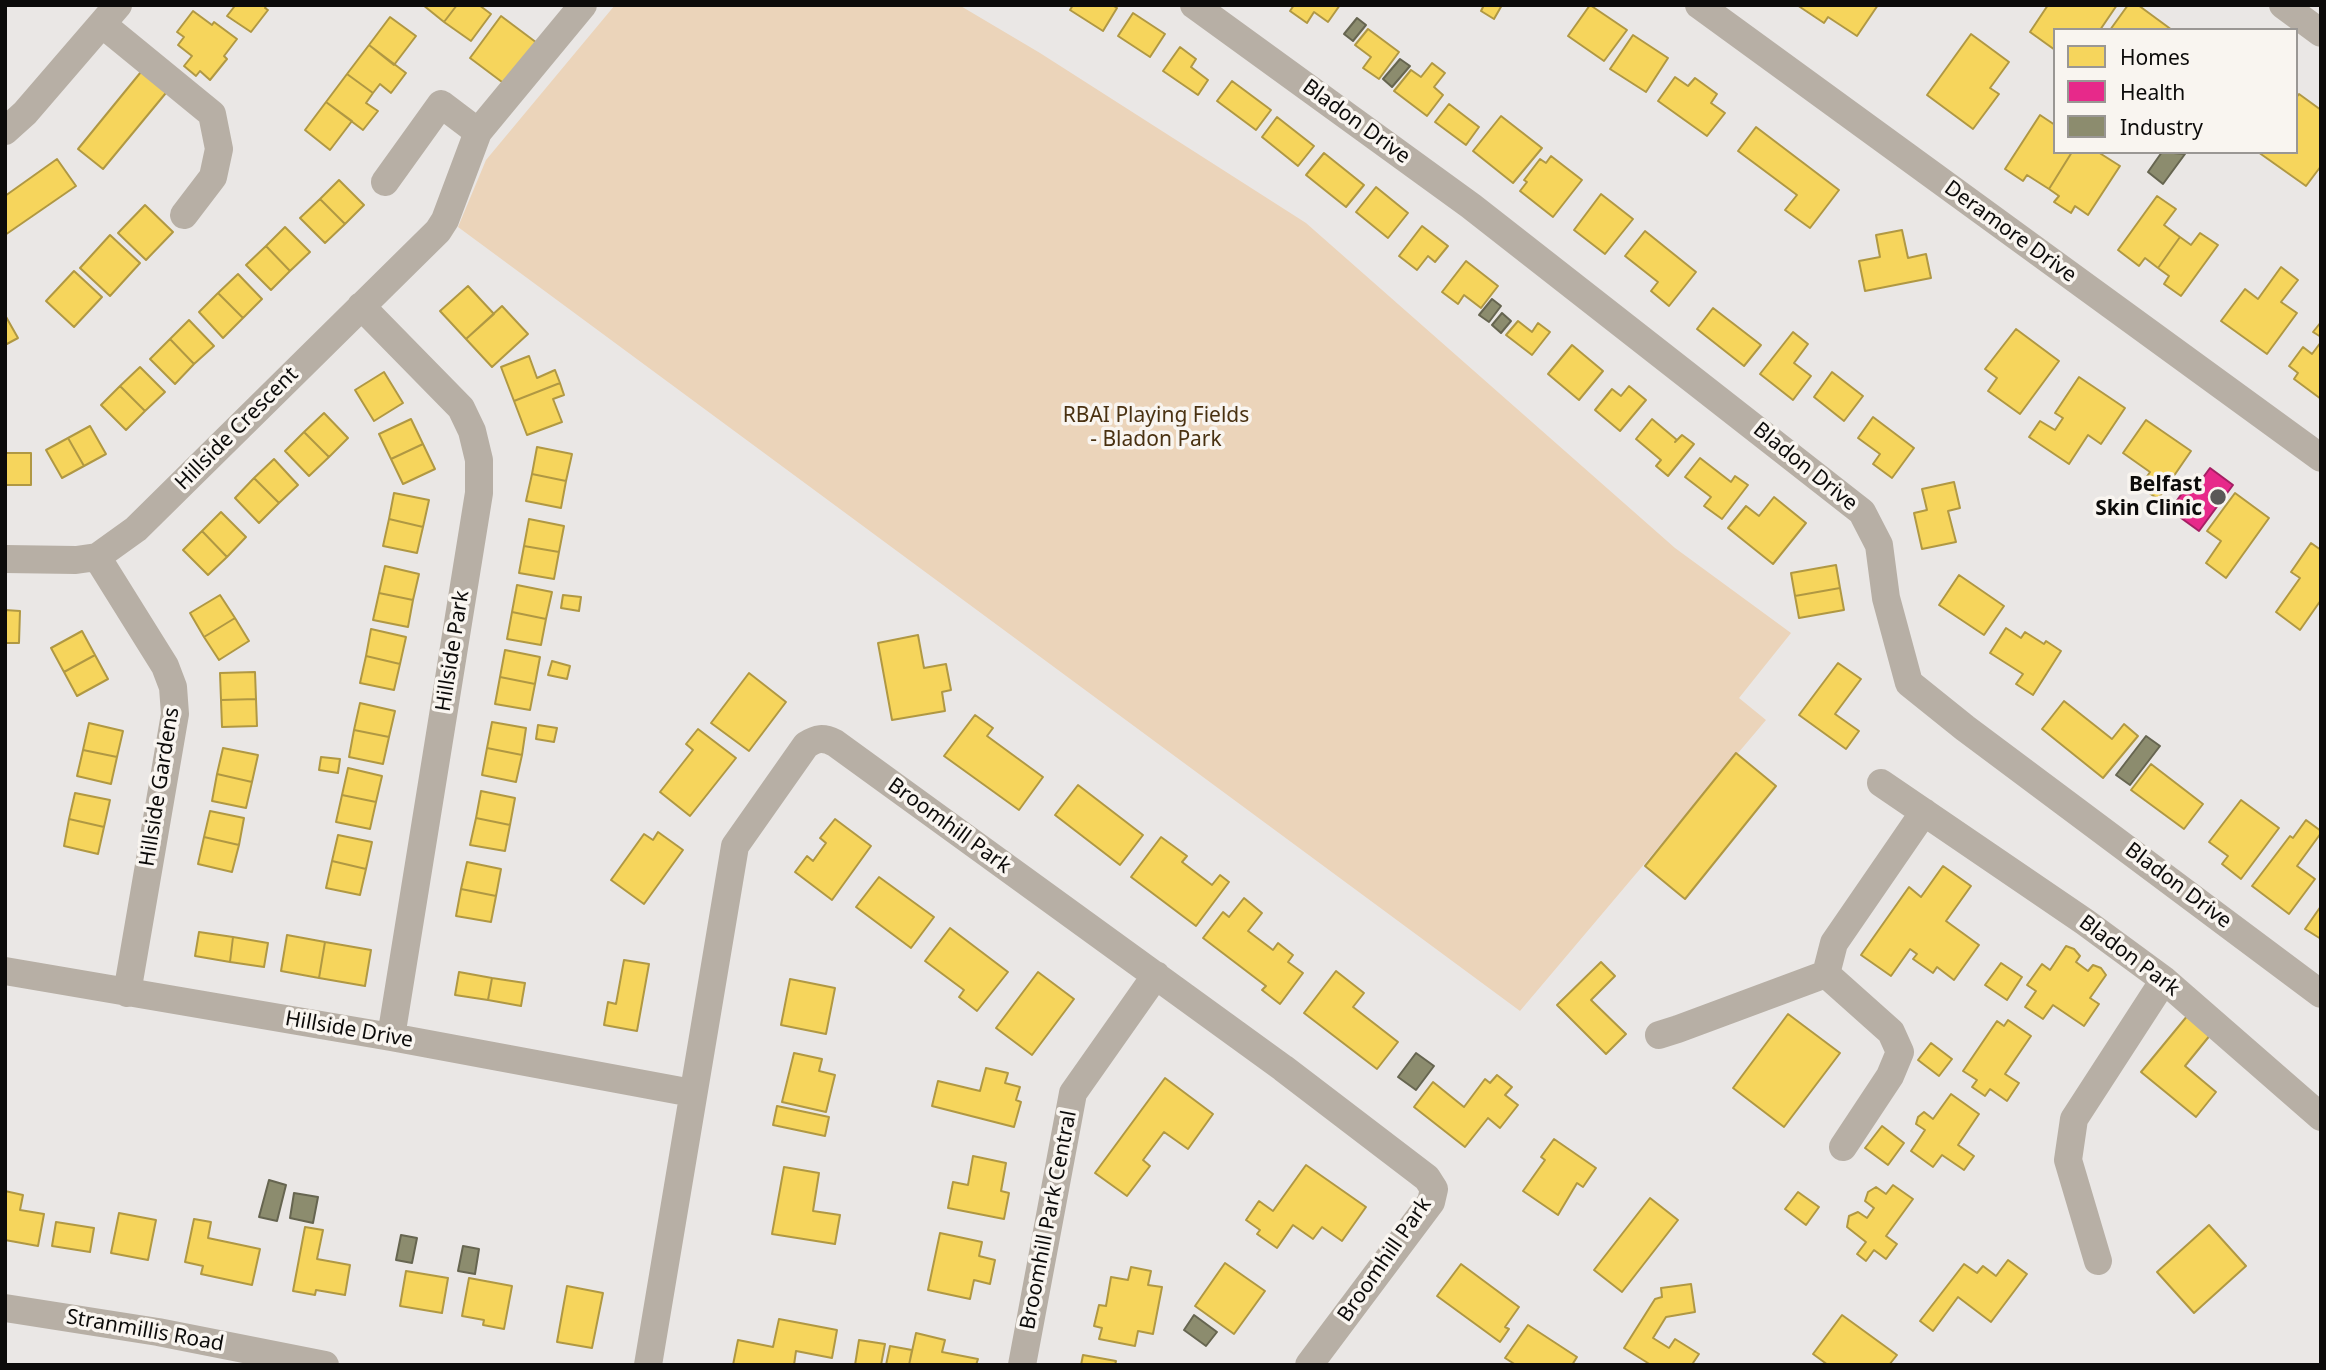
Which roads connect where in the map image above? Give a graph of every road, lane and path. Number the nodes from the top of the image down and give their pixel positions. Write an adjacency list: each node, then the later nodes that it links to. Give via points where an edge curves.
1 (583, 5): 8 (street)
2 (1194, 5): 22 (street, Bladon Drive, via 1471,206 1862,512 1879,545 1886,598 1909,684)
3 (1699, 5): 12 (street, Deramore Drive)
4 (2283, 5): 6 (street)
5 (110, 14): 7 (street); 10 (street, via 212,114 219,149 213,177)
6 (2321, 33)
7 (5, 131)
8 (478, 132): 9 (street, via 441,104); 11 (street, Hillside Crescent, via 438,231)
9 (385, 182)
10 (184, 215)
11 (362, 306): 13 (street, Hillside Crescent, via 136,528); 24 (street, Hillside Park, via 461,408 479,460 478,493)
12 (2321, 458)
13 (97, 558): 14 (street); 21 (street, Hillside Gardens, via 166,666 175,714)
14 (5, 559)
15 (1881, 783): 16 (street, Bladon Park)
16 (1924, 811): 18 (street, via 1834,943); 20 (street, Bladon Park)
17 (5, 971): 21 (street, Hillside Drive)
18 (1826, 974): 23 (street); 27 (street, via 1891,1032 1900,1052 1890,1076)
19 (1156, 975): 25 (street, Broomhill Park, via 835,743 815,739 806,745 735,846); 32 (street, Broomhill Park Central, via 1073,1093); 33 (street, Broomhill Park, via 1405,1161 1434,1189 1431,1202)
20 (2164, 980): 26 (street, Bladon Park); 28 (street, via 2074,1119 2068,1160)
21 (127, 993): 24 (street, Hillside Drive)
22 (2321, 994)
23 (1659, 1035)
24 (391, 1037): 25 (street, Hillside Drive)
25 (692, 1093): 31 (street, Broomhill Park)
26 (2321, 1117)
27 (1843, 1147)
28 (2098, 1261)
29 (5, 1308): 30 (street, Stranmillis Road)
30 (325, 1365)
31 (648, 1365)
32 (1022, 1365)
33 (1309, 1365)

